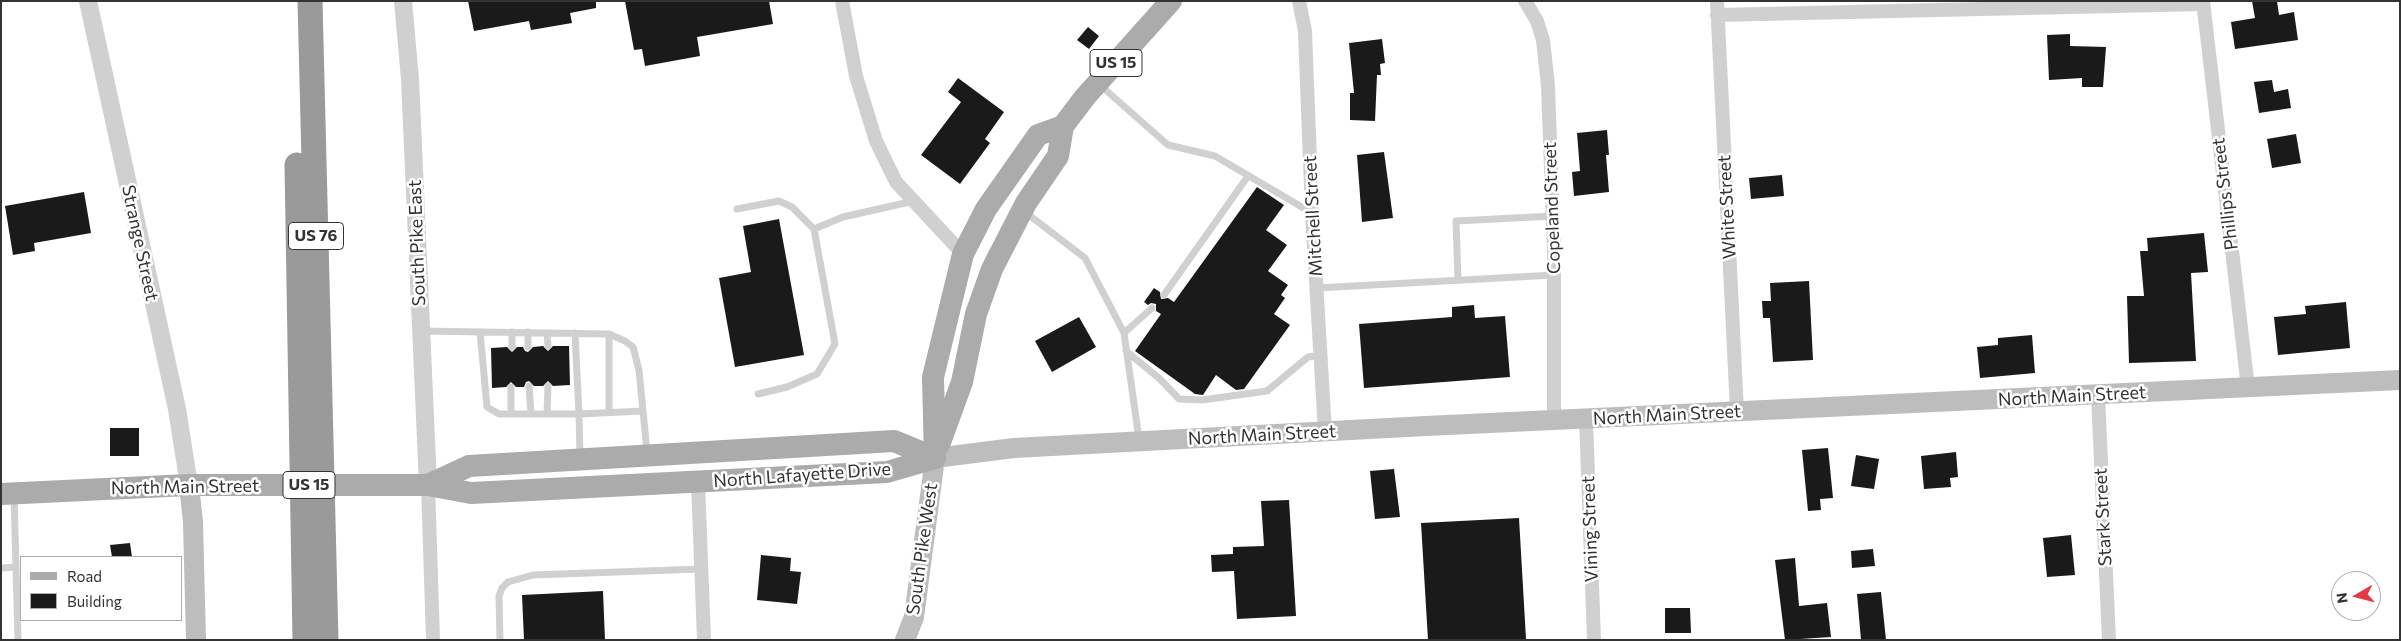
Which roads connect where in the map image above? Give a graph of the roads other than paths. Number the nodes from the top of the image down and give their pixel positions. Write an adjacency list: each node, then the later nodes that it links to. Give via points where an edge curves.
1 (88, 1): 62 (street, Strange Street, via 177,409)
2 (293, 1): 11 (highway, US 76)
3 (310, 1): 11 (highway, US 76)
4 (403, 1): 27 (street, South Pike East, via 410,79)
5 (842, 1): 15 (street, via 856,76 876,141 896,182)
6 (1170, 1): 12 (main road, US 15)
7 (1299, 1): 18 (street, Mitchell Street, via 1305,31)
8 (1525, 1): 19 (street, Copeland Street, via 1537,20 1543,40)
9 (2203, 3): 10 (street); 44 (street, Phillips Street)
10 (1717, 8): 49 (street, White Street)
11 (304, 74): 65 (highway, US 76)
12 (1098, 83): 13 (main road, US 15); 14 (lane, via 1168,144 1215,156)
13 (1063, 126): 17 (main road, via 1058,156); 21 (main road, via 1038,135 986,209)
14 (1248, 176): 18 (lane); 25 (lane)
15 (914, 201): 20 (lane, via 843,217); 21 (street)
16 (737, 209): 20 (lane, via 779,201 792,207)
17 (1022, 210): 33 (lane, via 1085,258); 59 (main road, via 992,269 976,314 962,382)
18 (1312, 213): 24 (street, Mitchell Street)
19 (1553, 216): 22 (street, Copeland Street); 23 (lane, via 1456,221)
20 (814, 229): 45 (lane, via 835,344 818,374)
21 (962, 254): 59 (main road, via 933,378)
22 (1554, 275): 23 (lane); 55 (street, Copeland Street)
23 (1458, 280): 24 (lane)
24 (1317, 288): 39 (street, Mitchell Street)
25 (1164, 295)
26 (1152, 308): 33 (lane)
27 (421, 331): 28 (lane); 63 (street, South Pike East)
28 (480, 332): 29 (lane); 50 (lane, via 487,407 499,414)
29 (512, 332): 30 (lane); 36 (lane)
30 (528, 332): 31 (lane); 37 (lane)
31 (548, 333): 32 (lane); 35 (lane)
32 (575, 333): 34 (lane); 53 (lane)
33 (1124, 333): 38 (lane)
34 (609, 334): 47 (lane, via 633,347); 48 (lane)
35 (548, 346)
36 (512, 347)
37 (528, 347)
38 (1126, 351): 39 (lane, via 1179,399 1202,400 1267,391 1308,357); 57 (lane)
39 (1321, 355): 56 (street, Mitchell Street)
40 (2400, 380): 44 (main road, North Main Street)
41 (529, 386): 51 (lane)
42 (548, 386): 52 (lane)
43 (511, 387): 50 (lane)
44 (2248, 388): 46 (main road, North Main Street)
45 (758, 394)
46 (2098, 395): 49 (main road, North Main Street); 78 (street, Stark Street)
47 (643, 411): 48 (lane); 58 (lane)
48 (609, 412): 53 (lane)
49 (1737, 412): 54 (main road, North Main Street)
50 (511, 414): 51 (lane)
51 (531, 414): 52 (lane)
52 (547, 414): 53 (lane)
53 (579, 414): 60 (lane)
54 (1586, 419): 55 (main road, North Main Street); 77 (street, Vining Street)
55 (1554, 420): 56 (main road, North Main Street)
56 (1325, 432): 57 (main road, North Main Street)
57 (1139, 442): 59 (main road, North Main Street, via 1014,448)
58 (647, 455): 59 (main road, via 894,441); 60 (main road)
59 (935, 458): 61 (main road, North Lafayette Drive, via 887,472); 76 (main road, South Pike West, via 914,617)
60 (580, 460): 63 (main road, via 470,466)
61 (698, 482): 63 (main road, North Lafayette Drive, via 471,493); 68 (street)
62 (189, 485): 63 (main road, North Main Street / US 15); 64 (main road, North Main Street / US 15); 70 (main road)
63 (428, 485): 73 (street)
64 (8, 494): 66 (lane)
65 (314, 562): 71 (highway, US 76); 72 (highway, US 76)
66 (16, 567): 67 (lane); 69 (lane)
67 (1, 568)
68 (701, 569): 74 (lane, via 533,574 508,582 499,596); 75 (street)
69 (18, 640)
70 (196, 640)
71 (305, 640)
72 (326, 640)
73 (433, 640)
74 (500, 640)
75 (704, 640)
76 (905, 640)
77 (1594, 640)
78 (2109, 640)

